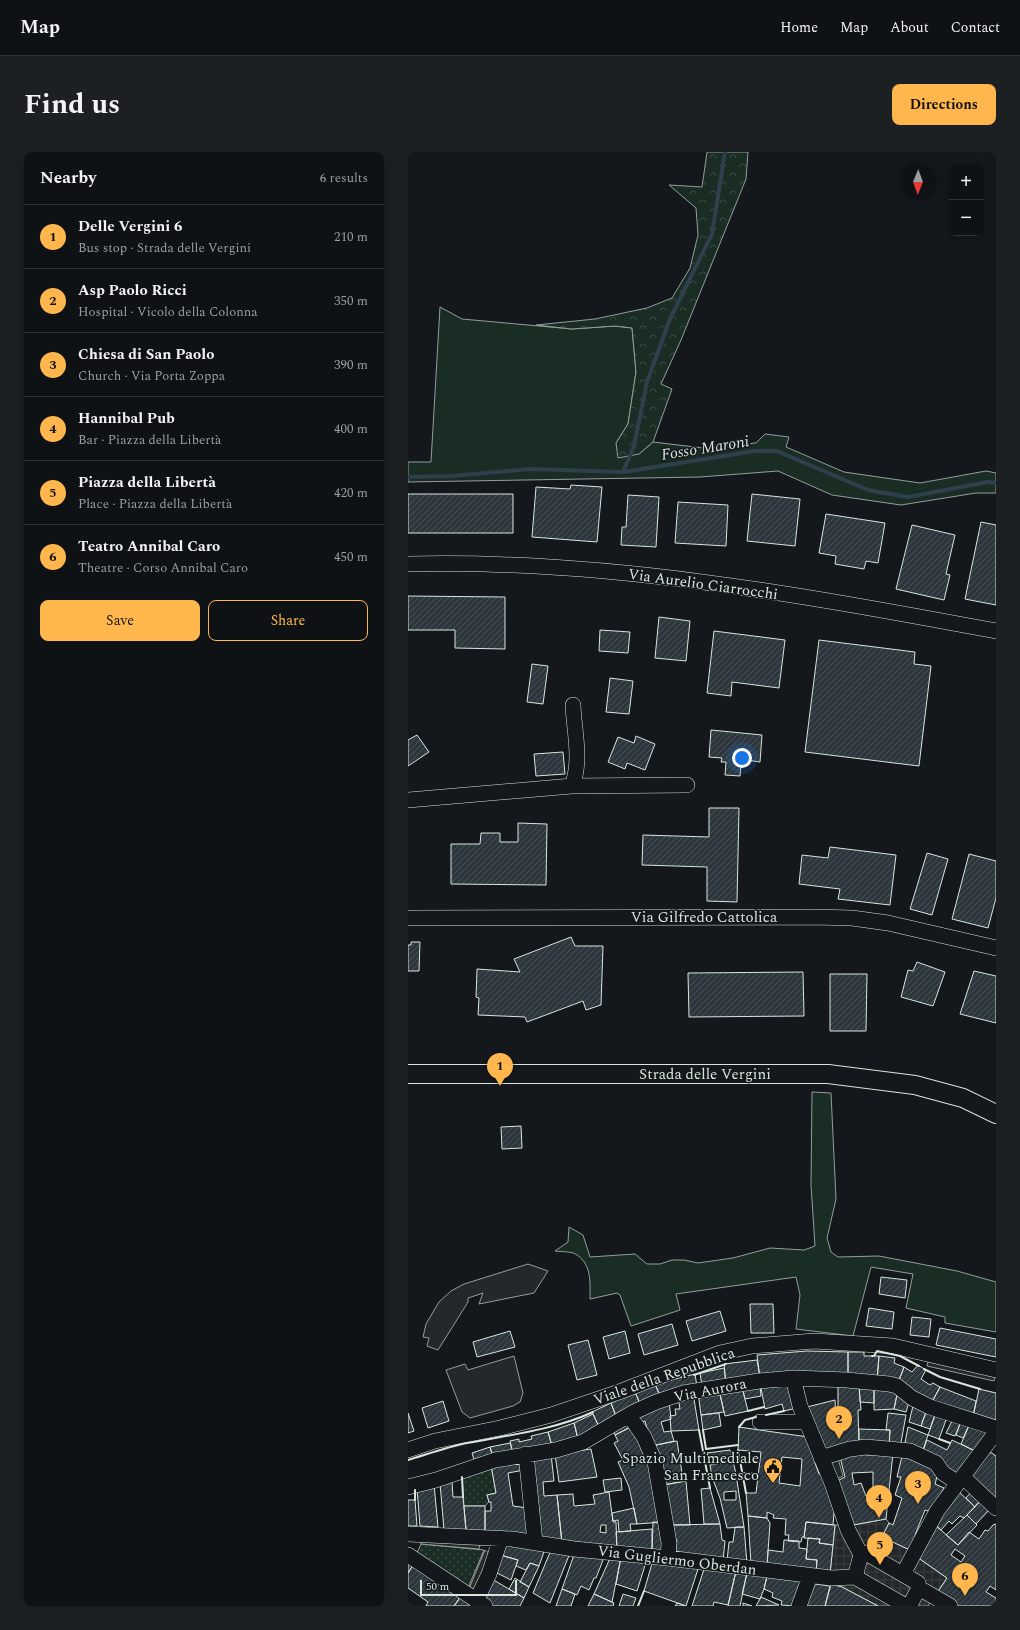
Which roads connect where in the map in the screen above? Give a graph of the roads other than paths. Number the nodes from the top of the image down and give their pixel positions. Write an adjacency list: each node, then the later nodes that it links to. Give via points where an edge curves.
1 (408, 564): 2 (street, Via Aurelio Ciarrocchi, via 523,565 696,581 871,608)
2 (996, 631)
3 (573, 704): 5 (street, via 577,756 576,778)
4 (687, 785): 5 (street)
5 (572, 786): 6 (street)
6 (408, 800)
7 (408, 918): 8 (street, Via Gilfredo Cattolica, via 815,916 888,923)
8 (996, 948)
9 (408, 1074): 10 (main road, Strada delle Vergini, via 828,1074 915,1085 963,1098)
10 (996, 1114)
11 (996, 1370): 19 (street, Viale della Repubblica, via 893,1346 814,1341 752,1346 720,1353 551,1415 435,1441)
12 (793, 1378): 13 (street, Via Aurora, via 695,1390 656,1402); 15 (street); 16 (street, Via Aurora, via 889,1384 897,1386 912,1398 930,1407)
13 (629, 1415): 20 (street, Via Aurora, via 583,1442 556,1450); 30 (street, via 644,1437 655,1462 669,1543)
14 (760, 1422): 15 (street)
15 (806, 1422): 21 (street)
16 (996, 1428)
17 (996, 1432): 18 (street)
18 (991, 1449): 22 (street)
19 (408, 1450)
20 (526, 1454): 23 (street, Via Aurora, via 495,1460); 27 (street)
21 (821, 1458): 22 (street, via 866,1447 910,1451 936,1463 943,1473); 29 (street, via 848,1530)
22 (960, 1480): 24 (street); 31 (street, via 937,1511)
23 (408, 1487)
24 (996, 1508)
25 (408, 1534): 26 (street, Via Gugliermo Oberdan)
26 (501, 1538): 27 (street, Via Gugliermo Oberdan); 36 (street)
27 (536, 1542): 30 (street, Via Gugliermo Oberdan, via 574,1549)
28 (408, 1555): 36 (street)
29 (861, 1555): 31 (street, via 866,1553); 33 (street)
30 (668, 1558): 32 (street, Via Gugliermo Oberdan)
31 (903, 1574): 34 (street, via 918,1583)
32 (810, 1576): 33 (street, Via Gugliermo Oberdan); 37 (street)
33 (854, 1577): 35 (street)
34 (919, 1588): 35 (street, via 911,1603); 38 (street)
35 (895, 1603)
36 (480, 1604)
37 (799, 1606)
38 (950, 1606)

